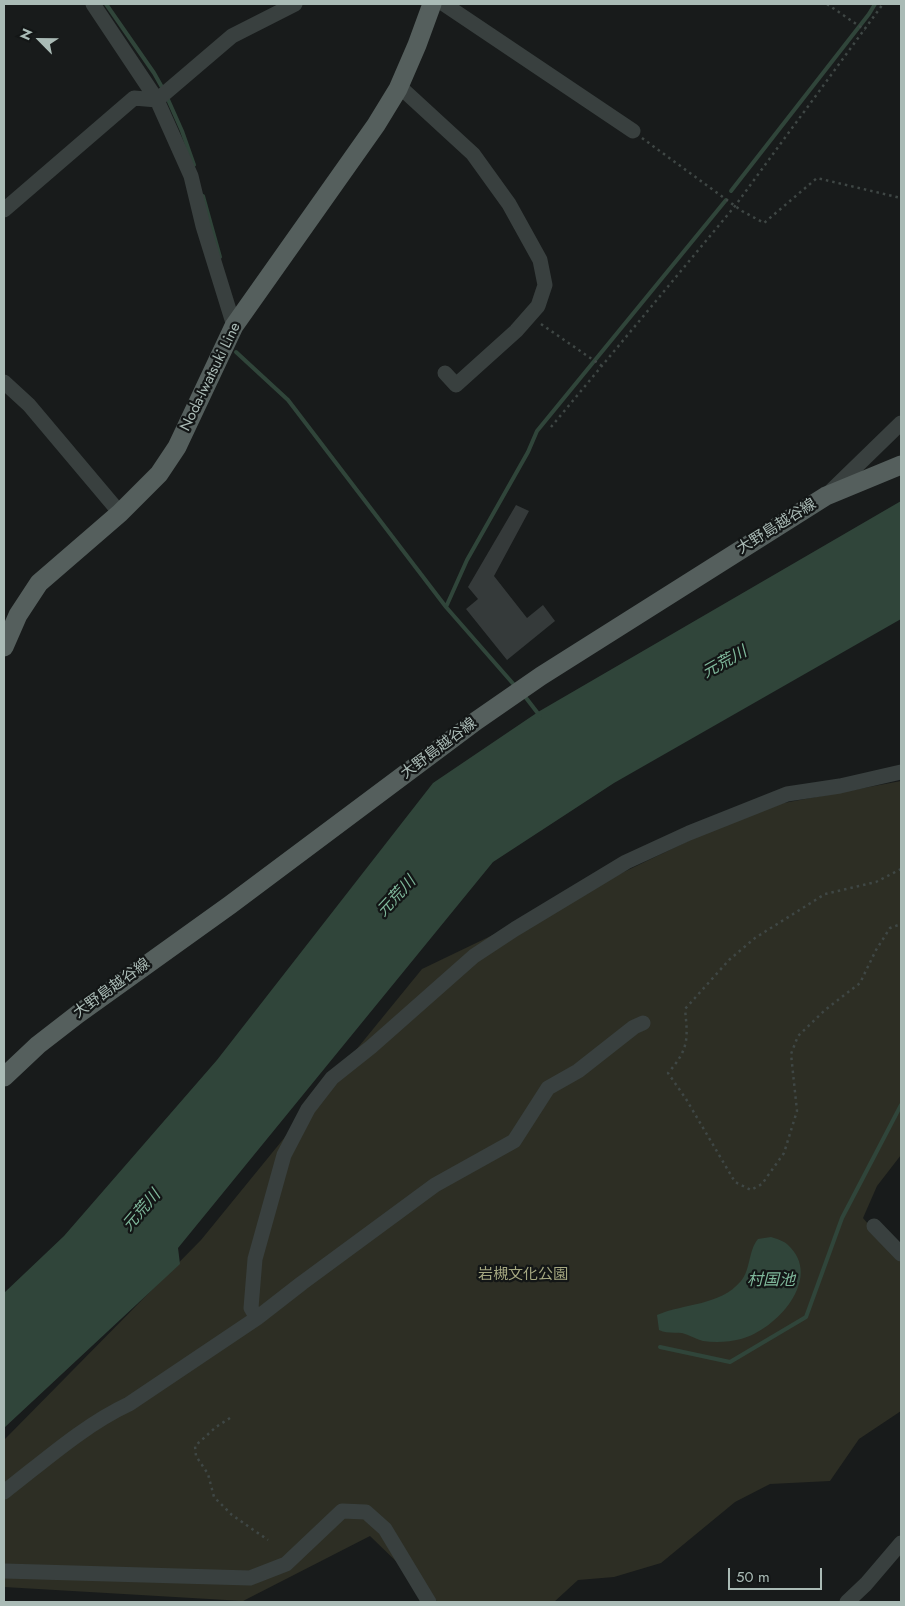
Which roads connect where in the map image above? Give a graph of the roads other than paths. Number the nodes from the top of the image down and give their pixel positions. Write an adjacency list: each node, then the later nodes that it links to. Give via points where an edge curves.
1 (93, 4): 6 (street)
2 (295, 4): 6 (street, via 232,36)
3 (432, 4): 5 (main road, Noda-Iwatsuki Line)
4 (444, 4): 7 (street)
5 (399, 86): 9 (main road, Noda-Iwatsuki Line, via 376,125); 10 (street, via 473,154 509,204 540,260 544,285 538,306 530,316 456,385)
6 (161, 97): 8 (street, via 134,98); 9 (street, via 191,176)
7 (633, 131)
8 (4, 210)
9 (234, 326): 15 (main road, Noda-Iwatsuki Line, via 177,447 159,474)
10 (445, 372)
11 (4, 382): 15 (street, via 29,405)
12 (901, 423): 14 (street)
13 (901, 464): 14 (main road, 大野島越谷線)
14 (826, 496): 19 (main road, 大野島越谷線, via 541,676 476,721 78,1014)
15 (120, 513): 16 (main road, Noda-Iwatsuki Line, via 39,583 18,615)
16 (4, 647)
17 (901, 772): 22 (street, via 787,794 689,833 626,862 474,956 332,1078 308,1108 284,1155 255,1259 251,1308)
18 (643, 1023): 22 (street, via 578,1071 548,1088 514,1141 435,1185)
19 (4, 1077)
20 (874, 1226): 21 (street)
21 (901, 1254)
22 (257, 1318): 23 (street, via 111,1413)
23 (4, 1492)
24 (901, 1543): 27 (street)
25 (4, 1571): 26 (street, via 250,1578 286,1564 342,1511 366,1512 385,1529)
26 (429, 1602)
27 (847, 1602)

